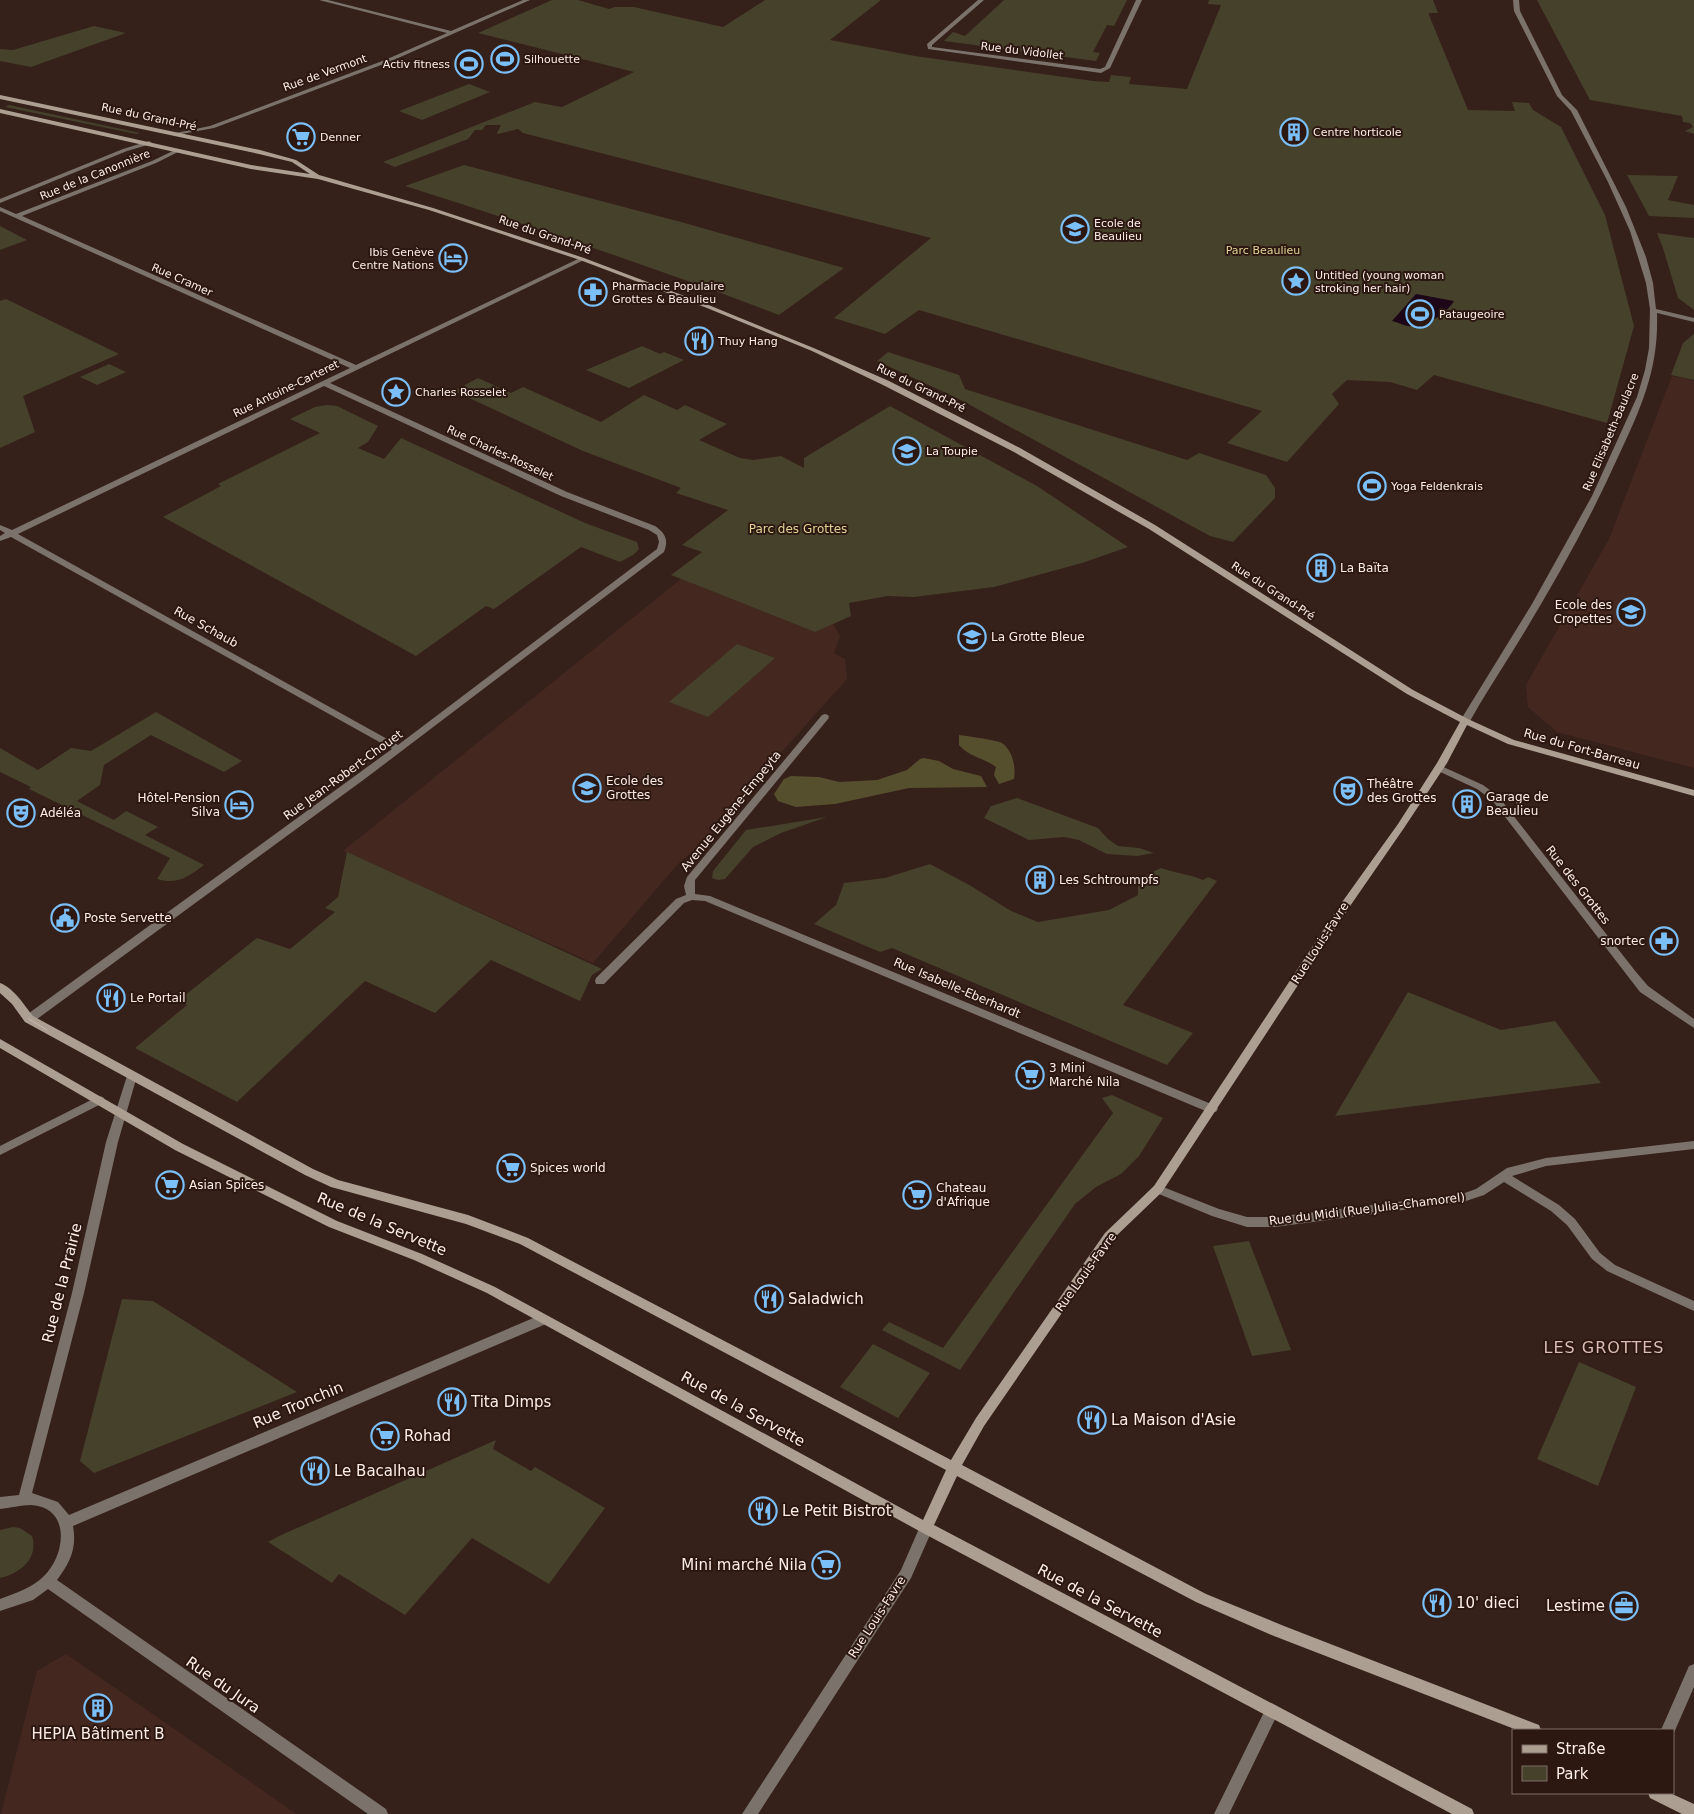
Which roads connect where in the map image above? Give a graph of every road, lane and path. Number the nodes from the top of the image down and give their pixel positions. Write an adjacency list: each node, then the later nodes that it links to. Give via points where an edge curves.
1 (322, 0): 6 (street)
2 (527, 0): 6 (street, Rue de Vermont)
3 (981, 0): 4 (street, Rue du Vidollet, via 929,45 930,48 1101,71 1107,68)
4 (1139, 0)
5 (1516, 0): 19 (street, Rue Elisabeth-Baulacre, via 1517,11 1560,96 1574,110 1625,211 1639,248)
6 (453, 33): 9 (street, Rue de Vermont)
7 (0, 97): 10 (main road, Rue du Grand-Pré)
8 (0, 110): 12 (main road, Rue du Grand-Pré)
9 (212, 127): 10 (street, Rue de Vermont); 11 (street, Rue de Vermont)
10 (178, 134): 11 (main road, Rue du Grand-Pré); 12 (main road)
11 (200, 139): 13 (main road); 14 (main road, Rue du Grand-Pré, via 294,161)
12 (149, 143): 13 (main road, Rue du Grand-Pré); 15 (street, Rue de la Canonnière)
13 (179, 150): 14 (main road, Rue du Grand-Pré, via 274,172); 17 (street, Rue de la Canonnière)
14 (319, 177): 18 (main road, Rue du Grand-Pré, via 431,209)
15 (0, 201)
16 (0, 209): 17 (street, Rue Cramer)
17 (17, 216): 21 (street, Rue Cramer)
18 (582, 259): 21 (street, Rue Antoine-Carteret); 28 (main road, Rue du Grand-Pré, via 814,350 956,418 1144,522 1410,692)
19 (1653, 310): 20 (street); 28 (street, Rue Elisabeth-Baulacre, via 1650,369 1604,483)
20 (1694, 320)
21 (356, 368): 22 (street, Rue Antoine-Carteret)
22 (324, 383): 24 (street, Rue Antoine-Carteret); 26 (street, Rue Charles-Rosselet, via 564,494 652,528 662,534)
23 (0, 527): 24 (street, Rue Schaub)
24 (12, 534): 25 (street, Rue Antoine-Carteret); 29 (street, Rue Schaub)
25 (0, 539)
26 (663, 542): 29 (street, Rue Jean-Robert-Chouet, via 661,550)
27 (824, 717): 32 (street, Avenue Eugène-Empeyta, via 690,879)
28 (1465, 721): 30 (main road, Rue Louis-Favre); 31 (main road, Rue du Fort-Barreau, via 1511,742)
29 (399, 749): 35 (street, Rue Jean-Robert-Chouet)
30 (1439, 768): 36 (street, Rue des Grottes, via 1480,787 1495,798 1644,989); 40 (main road, Rue Louis-Favre)
31 (1694, 792)
32 (691, 897): 33 (street, via 680,901); 40 (street, Rue Isabelle-Eberhardt, via 706,898)
33 (600, 981)
34 (0, 986): 35 (main road)
35 (30, 1019): 38 (main road, Rue de la Servette)
36 (1694, 1024)
37 (0, 1043): 39 (main road, Rue de la Servette)
38 (132, 1076): 41 (street, Rue de la Prairie); 48 (main road, Rue de la Servette, via 335,1184 460,1217 524,1241)
39 (99, 1100): 41 (main road, Rue de la Servette); 43 (street)
40 (1212, 1109): 45 (main road, Rue Louis-Favre)
41 (121, 1113): 47 (main road, Rue de la Servette, via 179,1147 333,1224 418,1257 483,1287); 49 (street, Rue de la Prairie)
42 (1694, 1145): 44 (street, Rue du Midi (Rue Julia-Chamorel), via 1546,1162)
43 (0, 1151)
44 (1503, 1176): 45 (street, Rue du Midi (Rue Julia-Chamorel), via 1480,1192 1463,1198 1275,1222 1247,1222); 46 (street, via 1555,1208 1571,1222 1596,1256 1611,1268)
45 (1158, 1189): 48 (main road, Rue Louis-Favre, via 1109,1236 980,1422)
46 (1694, 1306)
47 (542, 1320): 51 (street, Rue Tronchin); 52 (main road, Rue de la Servette)
48 (954, 1467): 52 (main road, Rue Louis-Favre); 57 (main road, Rue de la Servette, via 1201,1598 1278,1632)
49 (24, 1499): 50 (street); 51 (street, via 55,1507)
50 (0, 1503)
51 (67, 1522): 53 (street, via 70,1538 66,1556)
52 (926, 1528): 56 (main road, Rue de la Servette); 62 (street, Rue Louis-Favre, via 906,1574)
53 (48, 1582): 54 (street, via 19,1600); 61 (street, Rue du Jura)
54 (0, 1605)
55 (1694, 1671): 58 (street)
56 (1272, 1711): 63 (street); 64 (main road, Rue de la Servette)
57 (1531, 1729)
58 (1668, 1729)
59 (1657, 1794): 60 (main road)
60 (1694, 1812)
61 (381, 1814)
62 (749, 1814)
63 (1221, 1814)
64 (1466, 1814)

